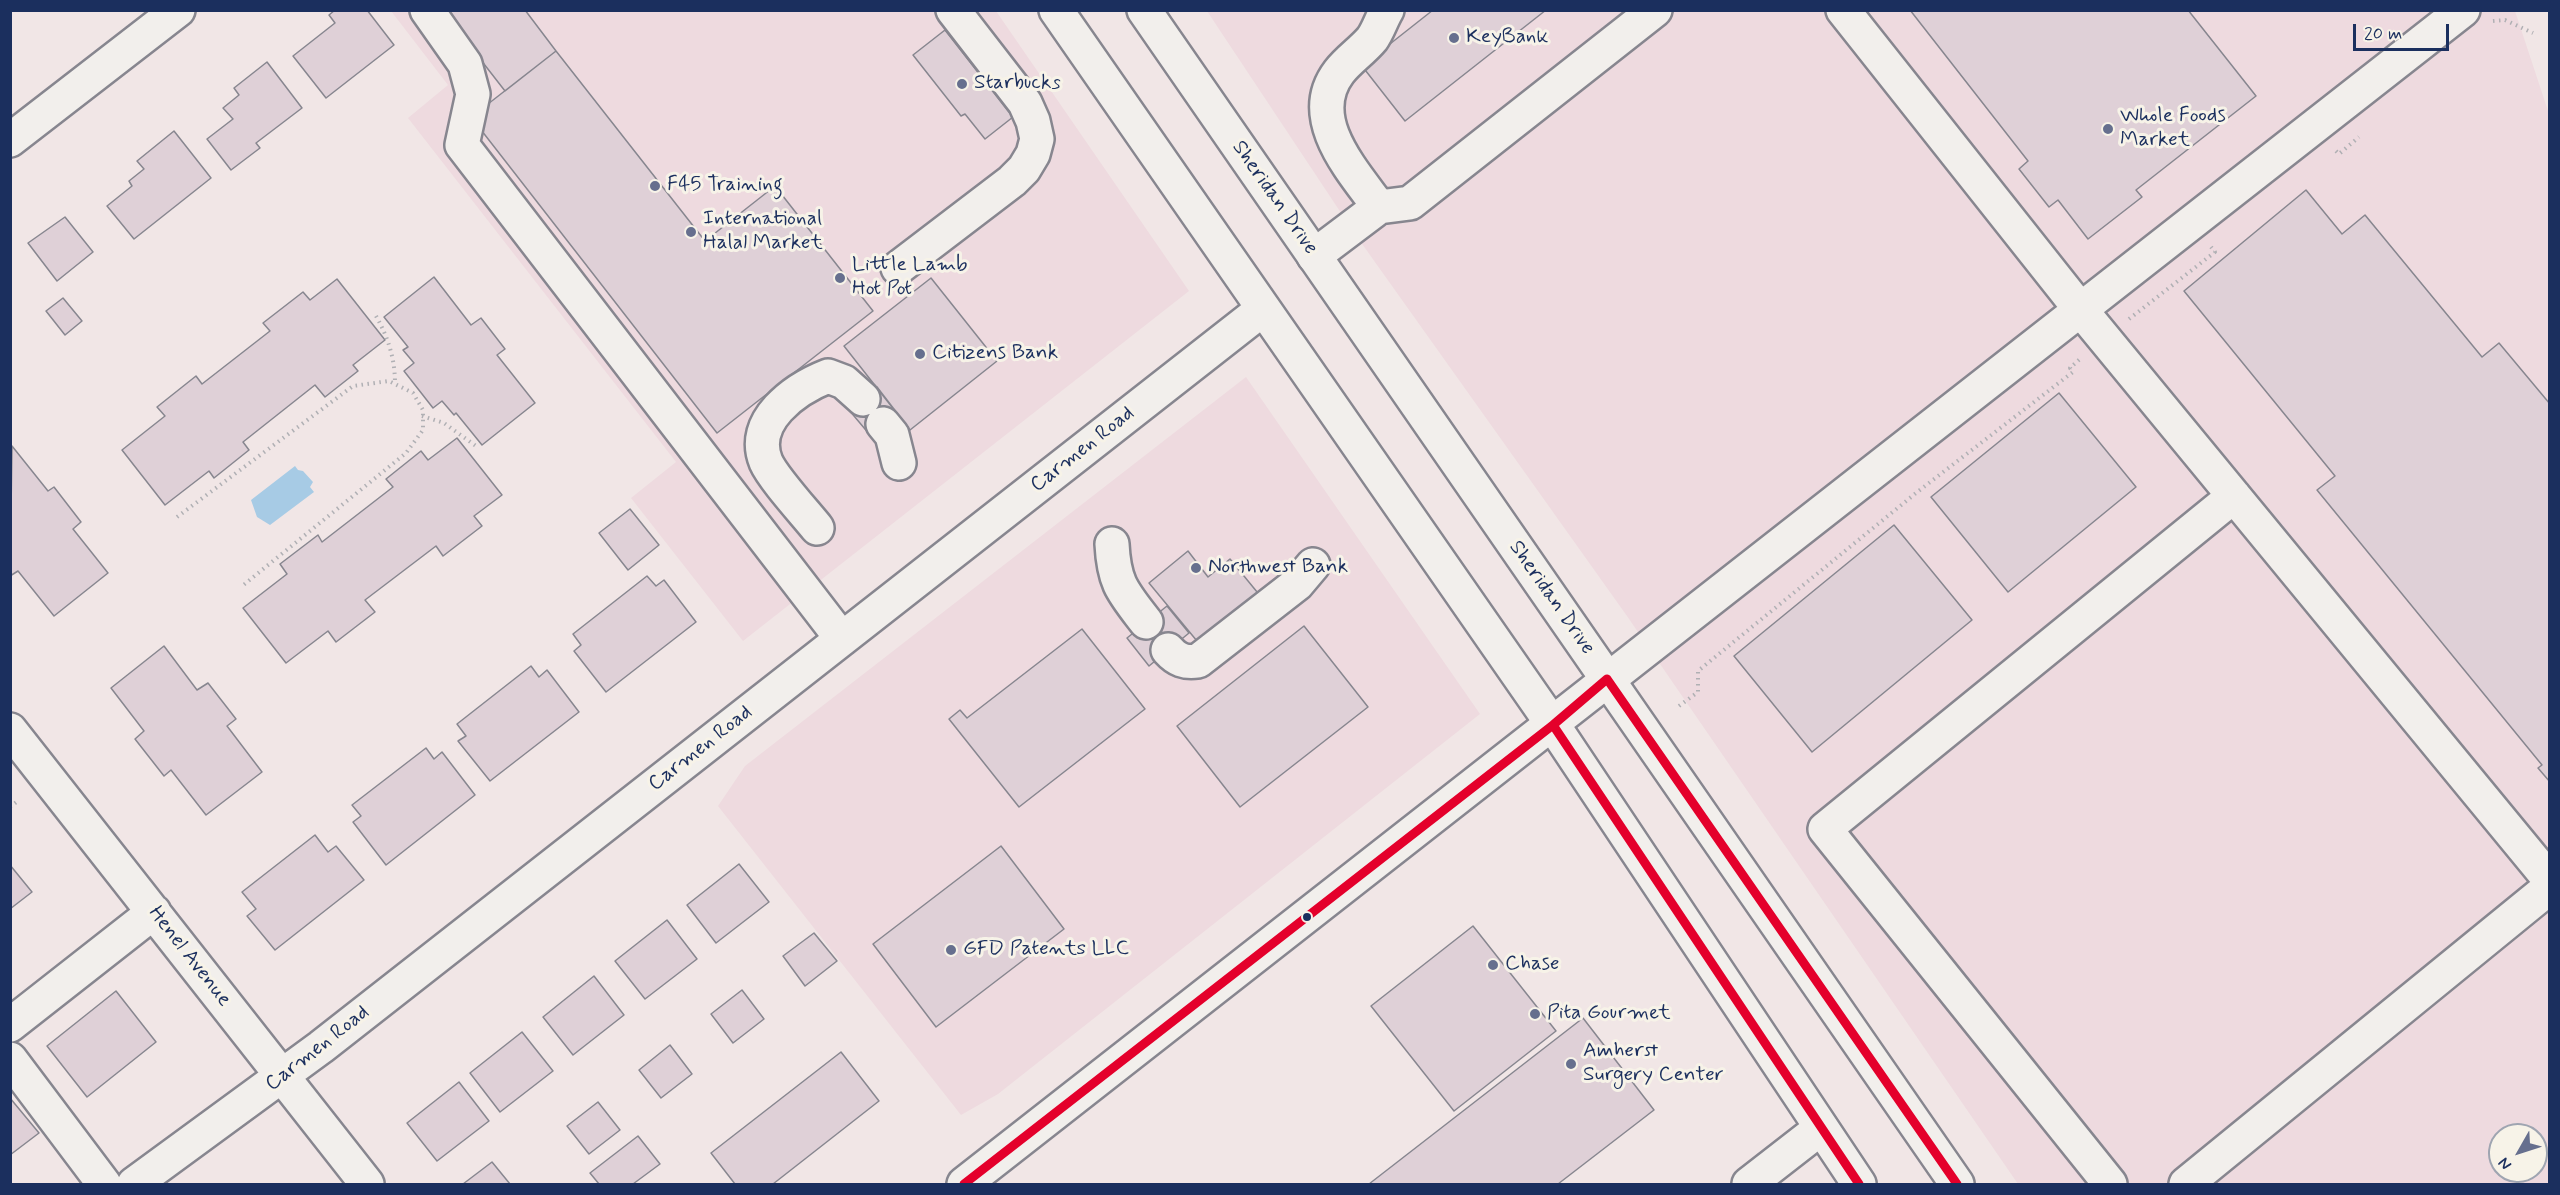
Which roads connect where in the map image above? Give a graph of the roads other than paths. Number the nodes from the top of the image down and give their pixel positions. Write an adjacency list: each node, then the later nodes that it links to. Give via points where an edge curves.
1 (178, 10): 10 (street)
2 (427, 10): 24 (street, via 465,64 473,94 462,145)
3 (953, 10): 13 (street, via 1025,103 1037,139 1033,154 1012,181)
4 (1056, 10): 14 (street)
5 (1144, 10): 12 (street, Sheridan Drive)
6 (1387, 10): 11 (street, via 1374,37 1339,71 1329,88 1327,106 1337,149)
7 (1655, 10): 11 (street, via 1410,203)
8 (1843, 10): 15 (street)
9 (2477, 16): 15 (street)
10 (10, 140)
11 (1378, 207): 12 (street)
12 (1314, 256): 26 (street, Sheridan Drive)
13 (898, 268)
14 (1263, 309): 24 (street, Carmen Road); 27 (street)
15 (2080, 309): 19 (street); 26 (street)
16 (863, 399): 20 (street, via 844,382 828,376 811,383 780,407 766,425 762,444 767,464)
17 (883, 424): 18 (street, via 892,435)
18 (899, 463)
19 (2234, 495): 29 (street); 43 (street, via 1825,829)
20 (817, 528)
21 (1112, 544): 23 (street, via 1113,571 1124,594)
22 (1313, 565): 25 (street, via 1297,584 1198,661 1176,658)
23 (1146, 622)
24 (842, 639): 34 (street, Carmen Road)
25 (1168, 650)
26 (1607, 679): 27 (street); 42 (street, Sheridan Drive)
27 (1553, 725): 35 (street); 39 (street)
28 (10, 730): 31 (street, Henel Avenue)
29 (2550, 880)
30 (2550, 887): 44 (street)
31 (154, 912): 32 (street); 34 (street, Henel Avenue)
32 (10, 1025)
33 (10, 1059): 36 (street)
34 (283, 1076): 37 (street, Carmen Road); 38 (street, Henel Avenue)
35 (1821, 1128): 40 (street); 41 (street)
36 (104, 1185)
37 (134, 1185)
38 (367, 1185)
39 (964, 1185)
40 (1749, 1185)
41 (1859, 1185)
42 (1957, 1185)
43 (2110, 1185)
44 (2186, 1185)

